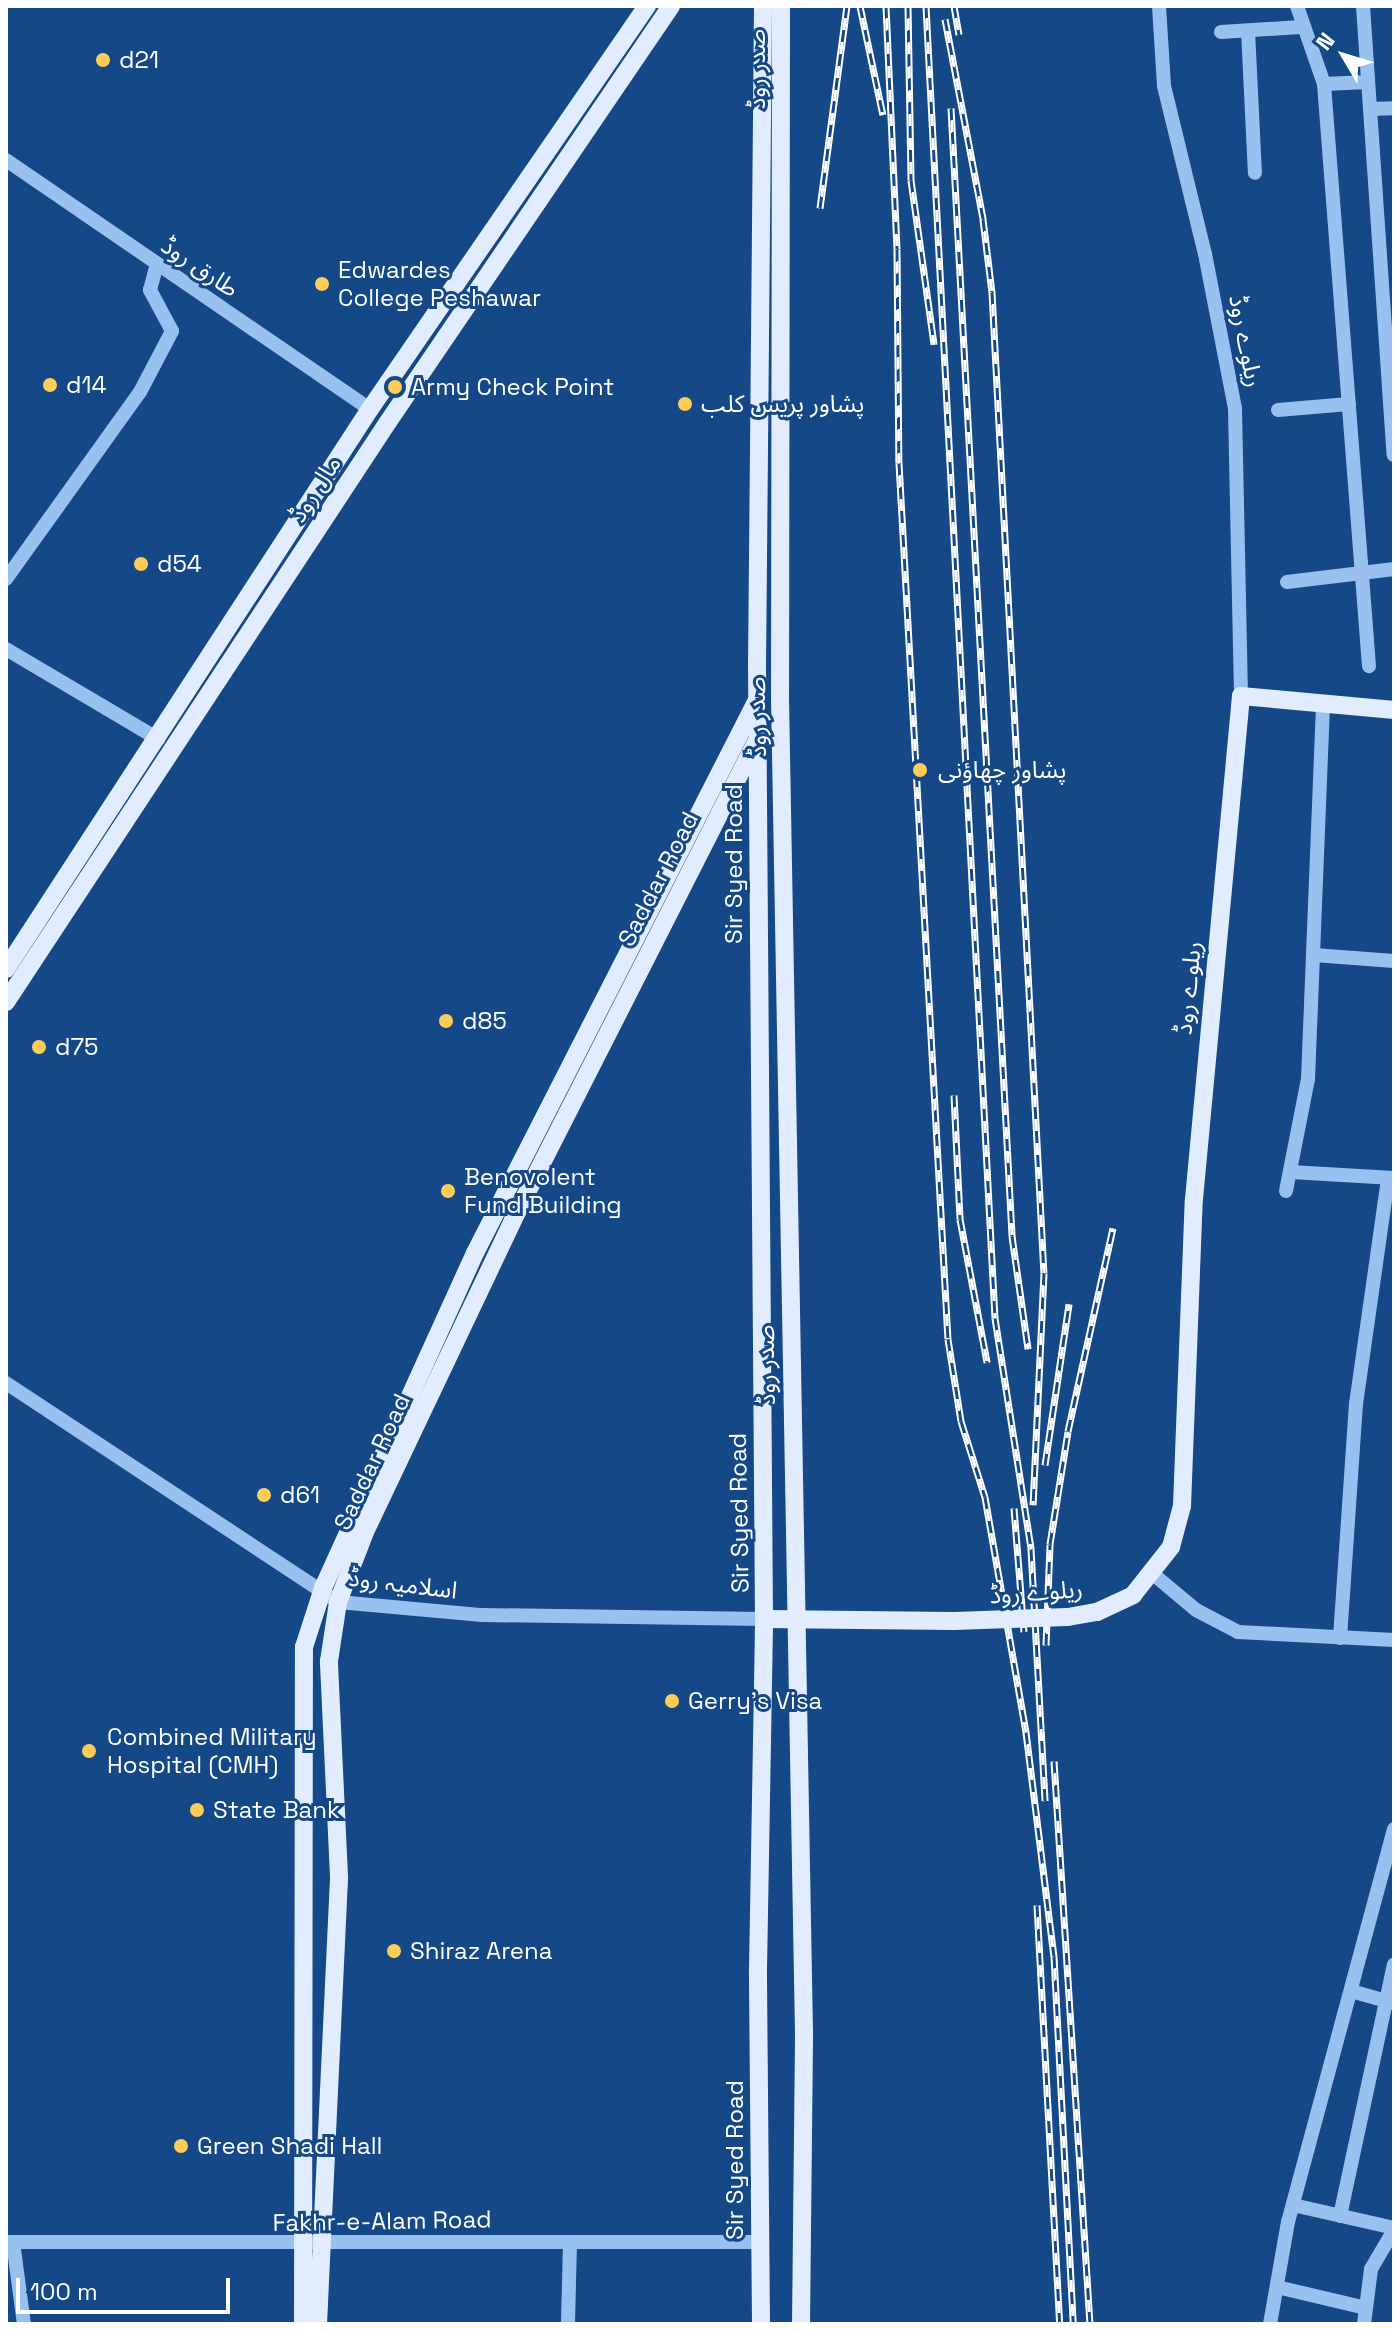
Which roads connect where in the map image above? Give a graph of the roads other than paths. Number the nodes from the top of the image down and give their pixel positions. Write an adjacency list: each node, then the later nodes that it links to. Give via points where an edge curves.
1 (647, 6): 19 (main road, مال روڈ)
2 (671, 6): 21 (main road, مال روڈ)
3 (763, 6): 31 (main road, صدر روڈ)
4 (781, 6): 30 (main road, صدر روڈ)
5 (1159, 6): 29 (street, ریلوے روڈ, via 1164,86 1235,409)
6 (1297, 6): 8 (street)
7 (1363, 6): 11 (street)
8 (1301, 27): 9 (street); 12 (street)
9 (1248, 31): 10 (street); 16 (street)
10 (1221, 32)
11 (1368, 82): 12 (street); 14 (street)
12 (1324, 84): 18 (street)
13 (1394, 108): 14 (street)
14 (1370, 109): 22 (street)
15 (6, 160): 17 (street, طارق روڈ)
16 (1255, 173)
17 (157, 264): 19 (street, طارق روڈ); 25 (street, via 150,290 172,331 140,392)
18 (1349, 404): 20 (street); 24 (street)
19 (370, 409): 21 (main road); 35 (main road, مال روڈ)
20 (1278, 410)
21 (388, 422): 40 (main road, مال روڈ)
22 (1394, 455)
23 (1394, 569): 24 (street)
24 (1362, 572): 26 (street); 28 (street)
25 (6, 579)
26 (1287, 582)
27 (6, 649): 35 (street)
28 (1369, 666)
29 (1241, 696): 32 (main road); 45 (main road, ریلوے روڈ, via 1194,1199 1182,1506 1171,1547)
30 (780, 698): 34 (main road, Saddar Road); 49 (main road, صدر روڈ)
31 (757, 701): 34 (main road, Sir Syed Road); 36 (main road, Saddar Road)
32 (1323, 703): 33 (main road); 37 (street)
33 (1394, 710)
34 (758, 737): 36 (main road, Saddar Road); 48 (main road, Sir Syed Road)
35 (158, 739): 39 (main road, مال روڈ)
36 (694, 842): 46 (main road, Saddar Road, via 475,1253); 47 (main road, Saddar Road, via 365,1532)
37 (1314, 955): 38 (street); 41 (street, via 1308,1079)
38 (1394, 961)
39 (6, 969)
40 (6, 1002)
41 (1291, 1172): 42 (street); 43 (street)
42 (1391, 1178): 50 (street, via 1356,1404)
43 (1286, 1191)
44 (6, 1383): 46 (street, اسلامیہ روڈ)
45 (1153, 1574): 49 (main road, ریلوے روڈ, bridge, via 1133,1595 1097,1612 1068,1617); 50 (street, via 1196,1610 1238,1632)
46 (323, 1588): 47 (street, اسلامیہ روڈ); 62 (main road, Saddar Road, via 304,1647)
47 (338, 1602): 48 (street, اسلامیہ روڈ, via 482,1615); 62 (main road, Saddar Road, via 329,1661 339,1876)
48 (764, 1619): 49 (main road, ریلوے روڈ); 61 (main road, Sir Syed Road)
49 (793, 1620): 70 (main road, صدر روڈ, via 804,2039)
50 (1340, 1638): 51 (street)
51 (1394, 1640)
52 (1394, 1829): 54 (street)
53 (1394, 1965): 55 (street)
54 (1351, 1991): 55 (street); 56 (street)
55 (1390, 2002): 57 (street)
56 (1293, 2205): 57 (street); 63 (street)
57 (1340, 2216): 58 (street)
58 (1394, 2229): 64 (street, via 1371,2269)
59 (10, 2242): 62 (street, Fakhr-e-Alam Road); 65 (street)
60 (570, 2242): 61 (street, Fakhr-e-Alam Road); 62 (street, Fakhr-e-Alam Road); 68 (street)
61 (759, 2242): 69 (main road, Sir Syed Road)
62 (310, 2243): 66 (main road, Saddar Road); 67 (main road, Saddar Road)
63 (1277, 2287): 64 (street); 71 (street)
64 (1366, 2308): 72 (street)
65 (24, 2324)
66 (303, 2324)
67 (318, 2324)
68 (568, 2324)
69 (761, 2324)
70 (801, 2324)
71 (1270, 2324)
72 (1364, 2324)

